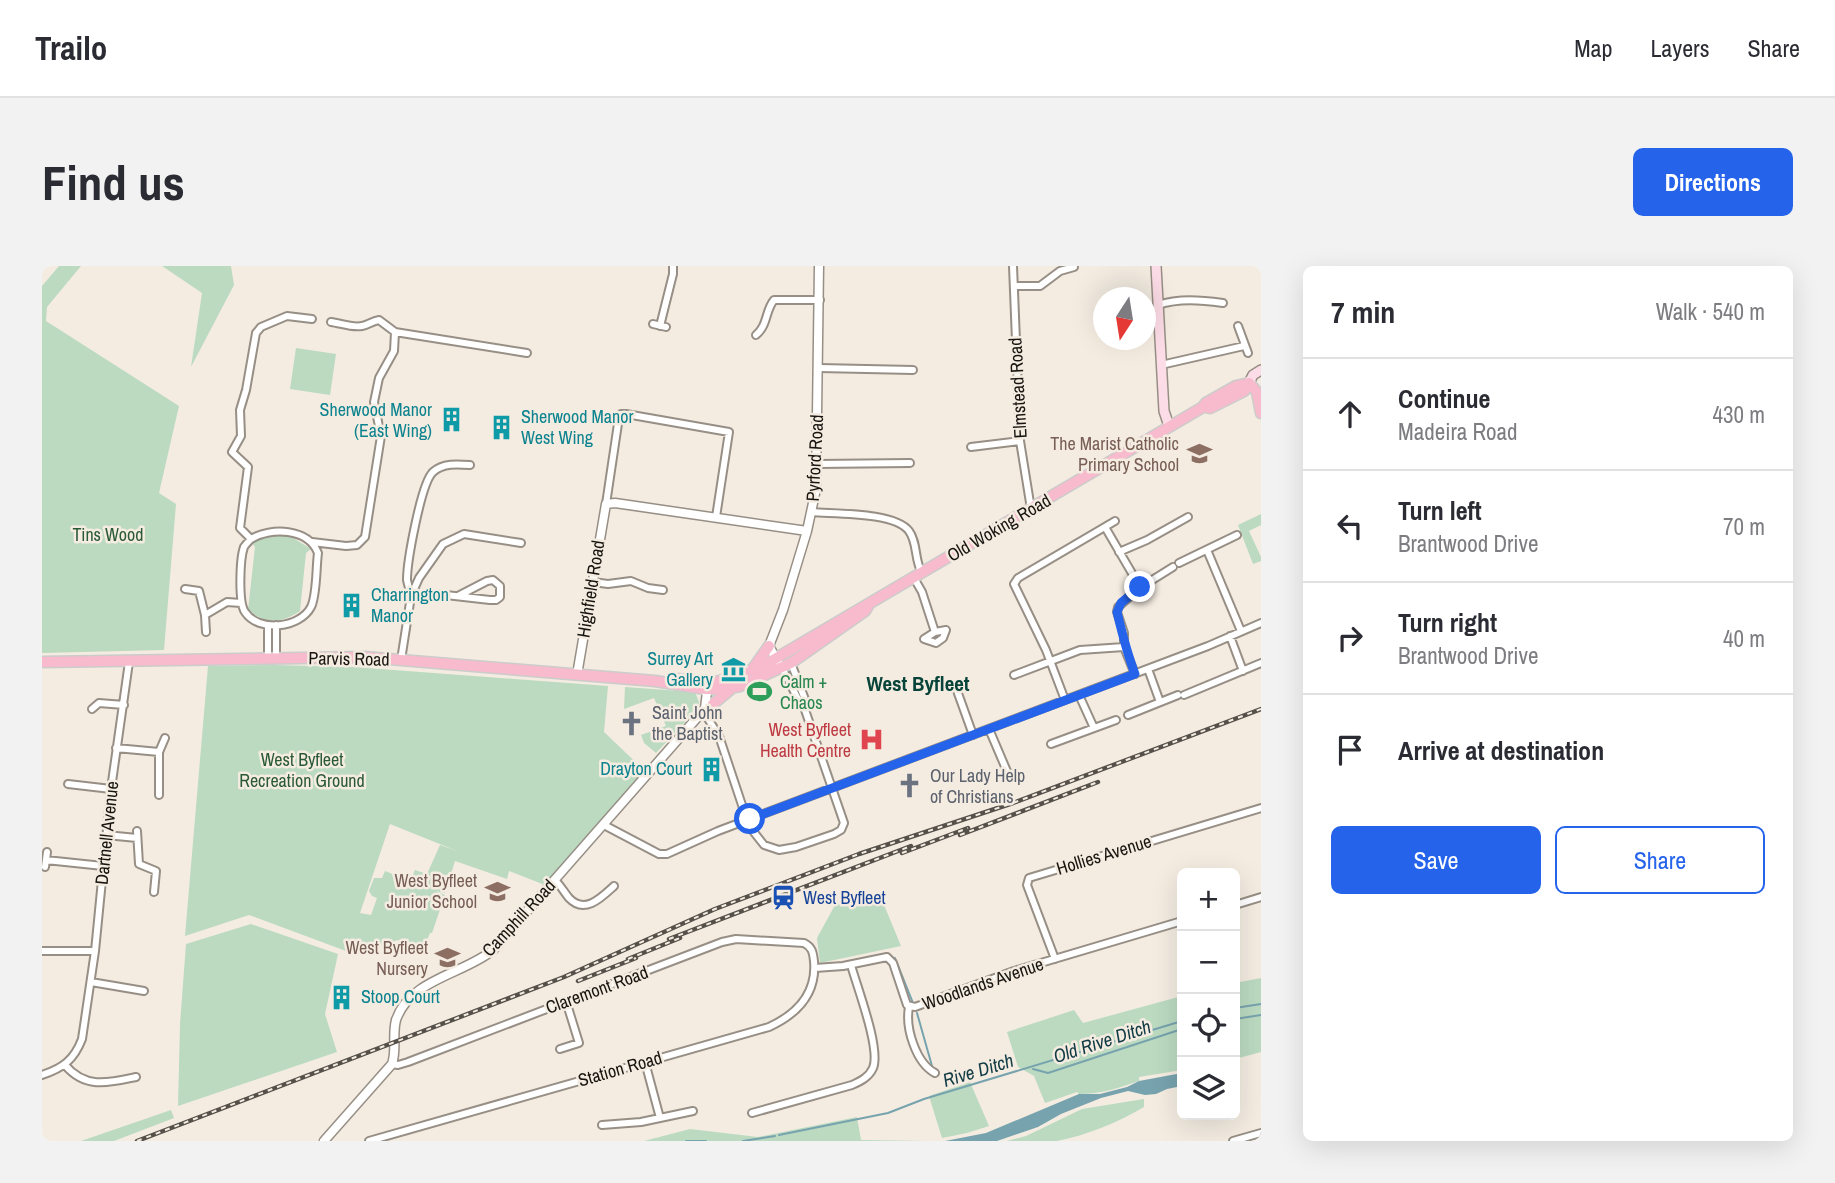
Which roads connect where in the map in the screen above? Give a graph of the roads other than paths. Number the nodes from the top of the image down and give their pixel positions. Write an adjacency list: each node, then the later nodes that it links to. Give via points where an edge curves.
1 (673, 266): 12 (street)
2 (819, 266): 7 (street, Pyrford Road)
3 (1013, 266): 6 (street, Elmstead Road)
4 (1156, 266): 9 (main road)
5 (1074, 267): 6 (street, via 1040,286)
6 (1014, 286): 25 (street, Elmstead Road)
7 (820, 300): 15 (street, via 774,300); 18 (street, Pyrford Road)
8 (1223, 303): 9 (street, via 1203,300)
9 (1158, 305): 17 (main road)
10 (312, 319): 39 (street, via 287,316 256,333 240,411 241,436 232,452 247,467 240,528)
11 (331, 322): 14 (street, via 357,327 379,320)
12 (660, 326)
13 (1238, 326): 17 (street, via 1246,350)
14 (396, 332): 16 (street); 40 (street, via 394,351 379,377 374,402 381,436 365,537 357,545)
15 (761, 334)
16 (527, 353)
17 (1161, 365): 24 (main road)
18 (819, 368): 19 (street); 28 (street, Pyrford Road)
19 (913, 370)
20 (1261, 370): 22 (main road, Old Woking Road)
21 (1261, 380): 22 (main road, Old Woking Road)
22 (1249, 383): 23 (main road, via 1257,392); 24 (main road, Old Woking Road, via 1244,391)
23 (1261, 412)
24 (1169, 426): 31 (main road, Old Woking Road)
25 (1020, 441): 26 (street); 31 (street, Elmstead Road)
26 (971, 447)
27 (906, 461): 28 (street)
28 (817, 464): 32 (street, Pyrford Road)
29 (470, 465): 49 (street, via 454,463 434,471 426,481 407,579)
30 (606, 504): 33 (street); 33 (street, Highfield Road, via 619,417 626,414 729,432); 45 (street, Highfield Road)
31 (1031, 509): 44 (main road, Old Woking Road)
32 (812, 512): 37 (street, Pyrford Road); 44 (street, via 879,517 903,525 911,535)
33 (716, 517): 37 (street)
34 (1188, 517): 43 (street)
35 (1115, 521): 36 (street)
36 (1105, 527): 43 (street); 63 (street, via 1015,582)
37 (807, 531): 59 (street, Pyrford Road)
38 (1237, 535): 42 (street)
39 (251, 538): 40 (street, via 260,533 292,533); 51 (street, via 244,547)
40 (312, 542): 54 (street, via 318,553 313,605 295,622)
41 (521, 542): 49 (street, via 464,534 443,544)
42 (1207, 550): 46 (street); 55 (street)
43 (1119, 552): 46 (street)
44 (918, 576): 57 (street); 64 (main road, Old Woking Road, via 867,606 834,635)
45 (593, 582): 48 (street, via 631,581); 72 (street, Highfield Road)
46 (1140, 587): 60 (street, via 1118,607)
47 (185, 589): 52 (street, via 199,591)
48 (663, 590)
49 (411, 596): 50 (street); 62 (street)
50 (458, 596): 50 (street, via 487,581 500,586 496,600)
51 (241, 603): 52 (street, via 227,602); 54 (street, via 254,620)
52 (205, 615): 56 (street)
53 (1261, 624): 55 (street)
54 (272, 625): 61 (street)
55 (1241, 631): 58 (street)
56 (206, 632)
57 (934, 632)
58 (1230, 636): 68 (street); 70 (street)
59 (769, 645): 64 (street); 69 (main road)
60 (1124, 647): 63 (street, via 1080,650); 71 (street)
61 (272, 658): 62 (main road, Parvis Road); 66 (main road, Parvis Road)
62 (401, 660): 72 (main road, Parvis Road)
63 (1051, 660): 73 (street); 79 (street)
64 (783, 661): 69 (main road, Old Woking Road); 76 (main road, Old Woking Road); 99 (street)
65 (42, 662): 66 (main road, Parvis Road)
66 (129, 662): 83 (street, Dartnell Avenue)
67 (1261, 663): 70 (street)
68 (1148, 669): 71 (street); 80 (street)
69 (752, 670): 74 (main road, Old Woking Road)
70 (1244, 671): 80 (street)
71 (1135, 674): 78 (street)
72 (577, 675): 74 (main road, Parvis Road)
73 (1014, 675)
74 (711, 685): 76 (main road, Old Woking Road); 82 (street); 85 (street, Camphill Road)
75 (955, 685): 90 (street)
76 (732, 687): 82 (main road)
77 (94, 695): 81 (street)
78 (1079, 695): 79 (street); 88 (street)
79 (1065, 700): 89 (street)
80 (1160, 702): 86 (street)
81 (99, 703): 83 (street); 84 (street)
82 (713, 704): 85 (street, Camphill Road)
83 (124, 705): 93 (street, Dartnell Avenue)
84 (92, 709)
85 (702, 715): 103 (street, via 719,736); 104 (street, Camphill Road)
86 (1128, 715)
87 (1115, 720): 88 (street)
88 (1094, 728): 92 (street)
89 (989, 729): 90 (street); 96 (street)
90 (972, 735): 99 (street)
91 (165, 738): 94 (street)
92 (1051, 744)
93 (116, 748): 94 (street); 100 (street, Dartnell Avenue)
94 (159, 752): 101 (street)
95 (1011, 759): 96 (street)
96 (1003, 762): 97 (street)
97 (1009, 776)
98 (68, 784): 100 (street)
99 (833, 788): 103 (street); 103 (street, via 844,826 821,839 785,850 770,849)
100 (111, 789): 105 (street, Dartnell Avenue)
101 (159, 795)
102 (1261, 808): 116 (street, Hollies Avenue, via 1029,878 1027,885)
103 (746, 821): 104 (street, via 662,855)
104 (604, 825): 108 (street, Camphill Road)
105 (106, 835): 107 (street, Dartnell Avenue); 110 (street, via 137,834 139,864 156,871)
106 (46, 860): 107 (street)
107 (103, 866): 115 (street, Dartnell Avenue)
108 (555, 880): 109 (street, via 574,903 582,905 609,894); 125 (street, Camphill Road, via 493,950 410,998 396,1020)
109 (614, 886)
110 (154, 892)
111 (1261, 897): 112 (street)
112 (1240, 903)
113 (1177, 922): 116 (street, Woodlands Avenue)
114 (42, 951): 115 (street)
115 (95, 951): 119 (street, Dartnell Avenue)
116 (1055, 959): 122 (street, Woodlands Avenue)
117 (851, 965): 118 (street, Woodlands Avenue); 122 (street, Woodlands Avenue, via 883,956 891,959); 130 (street, via 874,1045 872,1070 857,1083)
118 (815, 968): 121 (street, Claremont Road, via 807,944 736,939); 124 (street, Station Road, via 807,999 778,1023)
119 (91, 982): 120 (street); 126 (street, Dartnell Avenue, via 82,1039)
120 (144, 990)
121 (566, 1001): 123 (street, via 579,1043); 125 (street, Claremont Road, via 408,1062)
122 (909, 1007): 127 (street, via 918,1056)
123 (560, 1049)
124 (645, 1062): 133 (street); 138 (street, Station Road)
125 (392, 1064): 137 (street)
126 (65, 1065): 128 (street); 129 (street, via 81,1080 92,1082)
127 (935, 1073)
128 (42, 1075)
129 (136, 1077)
130 (764, 1110): 132 (street); 134 (street)
131 (693, 1111): 133 (street)
132 (752, 1113)
133 (660, 1118): 135 (street)
134 (767, 1120)
135 (602, 1125)
136 (1261, 1133): 139 (street)
137 (324, 1141)
138 (369, 1141)
139 (1233, 1141)

